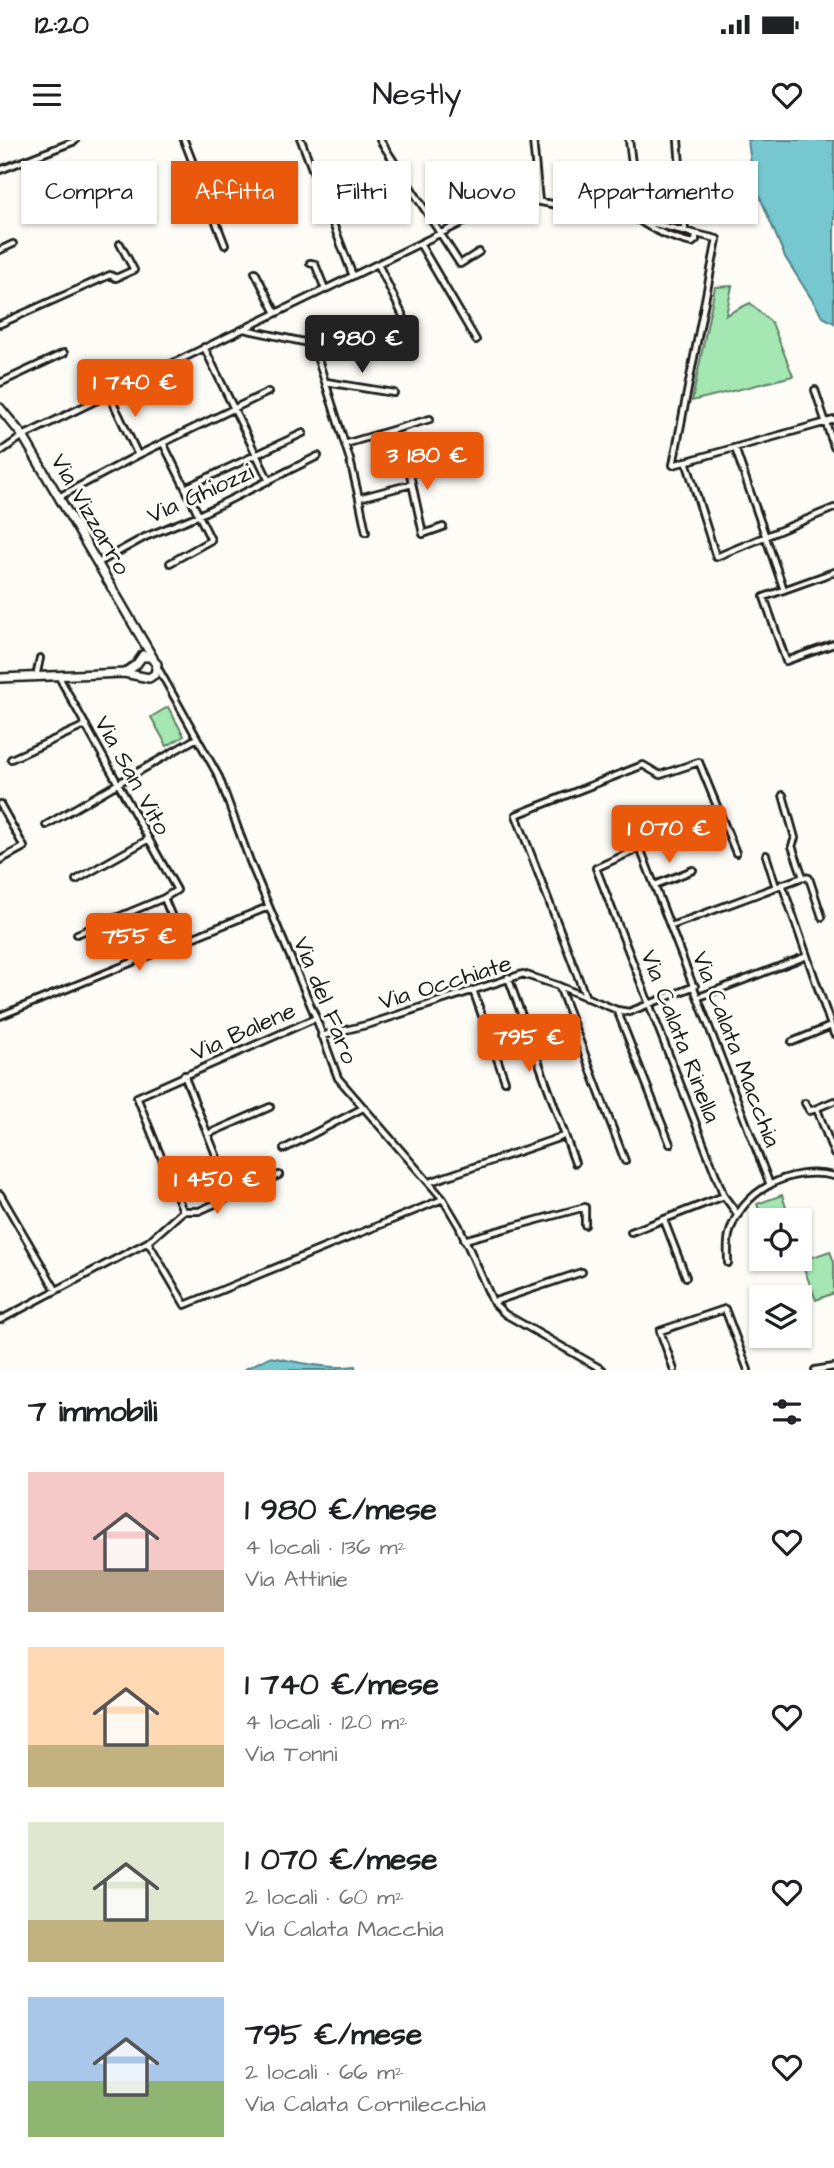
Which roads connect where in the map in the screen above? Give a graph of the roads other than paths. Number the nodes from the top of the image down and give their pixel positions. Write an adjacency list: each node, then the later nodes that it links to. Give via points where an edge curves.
1 (184, 140): 22 (street)
2 (302, 140): 28 (street)
3 (380, 140): 18 (street)
4 (533, 140): 8 (street)
5 (629, 140): 9 (street)
6 (678, 140): 16 (street)
7 (75, 141): 10 (street)
8 (535, 161)
9 (632, 161)
10 (0, 170)
11 (539, 202): 12 (street)
12 (553, 204)
13 (460, 224): 18 (street)
14 (647, 224): 17 (street, via 692,243)
15 (658, 224): 16 (street)
16 (685, 231): 17 (street)
17 (695, 233): 58 (street, via 717,239 673,465)
18 (440, 234): 21 (street); 24 (street, via 460,264)
19 (13, 244): 23 (street)
20 (120, 244): 32 (street, via 134,270 116,278 110,275)
21 (420, 244): 26 (street); 34 (street)
22 (225, 245)
23 (0, 250)
24 (479, 252)
25 (310, 263): 29 (street, via 315,264)
26 (378, 264): 28 (street); 31 (street)
27 (255, 272): 30 (street)
28 (353, 276): 29 (street)
29 (325, 289): 30 (street)
30 (276, 313): 33 (street)
31 (404, 318)
32 (0, 324)
33 (243, 329): 35 (street); 37 (street, via 313,344)
34 (476, 340)
35 (204, 347): 41 (street); 44 (street)
36 (64, 353): 38 (street)
37 (326, 382): 42 (street); 51 (street)
38 (0, 383)
39 (815, 390): 47 (street)
40 (268, 392): 44 (street)
41 (109, 394): 49 (street); 55 (street)
42 (394, 394)
43 (0, 408): 49 (street, Via Vizzarro)
44 (234, 408): 50 (street); 56 (street)
45 (430, 419): 51 (street)
46 (834, 421): 47 (street)
47 (826, 422): 52 (street); 53 (street)
48 (303, 433): 56 (street)
49 (23, 436): 54 (street); 63 (street, Via Vizzarro)
50 (163, 443): 55 (street); 62 (street)
51 (345, 443): 64 (street)
52 (834, 447)
53 (735, 448): 58 (street); 69 (street)
54 (0, 452)
55 (138, 455): 63 (street)
56 (256, 455): 60 (street); 62 (street)
57 (318, 456): 60 (street, Via Ghiozzi)
58 (686, 461): 69 (street, via 716,557)
59 (443, 464): 61 (street, via 410,474)
60 (269, 481): 66 (street, Via Ghiozzi)
61 (412, 484): 64 (street); 67 (street, via 423,534)
62 (186, 488): 66 (street)
63 (59, 497): 70 (street, Via Vizzarro)
64 (359, 498): 68 (street)
65 (834, 508): 69 (street)
66 (199, 515): 70 (street, Via Ghiozzi); 71 (street, via 211,540)
67 (443, 527)
68 (366, 533)
69 (765, 535): 73 (street)
70 (98, 563): 74 (street, Via Vizzarro)
71 (170, 564)
72 (834, 572): 73 (street)
73 (784, 590): 75 (street, via 764,597 786,661)
74 (143, 643): 76 (street, Via Vizzarro); 78 (street, Via Vizzarro)
75 (834, 644)
76 (143, 657): 78 (street); 79 (street)
77 (40, 658): 83 (street)
78 (153, 658): 80 (street, Via Vizzarro)
79 (136, 665): 81 (street); 82 (street)
80 (158, 668): 85 (street); 87 (street, Via del Faro)
81 (124, 673): 82 (street); 84 (street)
82 (139, 676): 85 (street)
83 (36, 677): 84 (street); 86 (street)
84 (59, 677): 88 (street, Via San Vito)
85 (152, 677): 87 (street)
86 (0, 678)
87 (166, 683): 89 (street, Via del Faro)
88 (86, 725): 90 (street); 91 (street, Via San Vito)
89 (197, 738): 91 (street); 107 (street, Via del Faro, via 219,777)
90 (10, 759)
91 (118, 783): 94 (street); 95 (street, Via San Vito)
92 (783, 795): 101 (street)
93 (0, 804): 98 (street, via 24,847)
94 (46, 825)
95 (149, 839): 102 (street); 106 (street, Via San Vito, via 177,890)
96 (736, 853): 118 (street, via 699,762 660,775 643,765 516,815)
97 (766, 855): 105 (street)
98 (0, 860)
99 (596, 867): 103 (street, Via Calata Macchia, via 640,848); 119 (street, Via Calata Rinella)
100 (693, 870): 103 (street)
101 (803, 877): 104 (street, Via Calata Macchia); 108 (street, via 808,878)
102 (76, 880)
103 (655, 884): 109 (street, Via Calata Macchia)
104 (782, 884): 105 (street, Via Calata Macchia); 112 (street)
105 (776, 887): 109 (street, Via Calata Macchia)
106 (164, 898): 110 (street); 111 (street)
107 (268, 907): 111 (street); 122 (street, Via del Faro)
108 (822, 917)
109 (671, 926): 115 (street, Via Calata Macchia)
110 (77, 934)
111 (182, 941): 121 (street)
112 (807, 956): 117 (street); 123 (street)
113 (508, 977): 114 (street, Via Occhiate, via 523,974); 116 (street, Via Occhiate); 140 (street)
114 (559, 986): 118 (street, Via Occhiate); 139 (street)
115 (695, 986): 117 (street, Via Calata Macchia); 119 (street)
116 (473, 990): 125 (street, Via Occhiate); 128 (street)
117 (699, 997): 144 (street, Via Calata Macchia)
118 (586, 998): 120 (street, Via Occhiate)
119 (650, 1004): 120 (street, via 629,1012); 147 (street, Via Calata Rinella)
120 (617, 1010): 136 (street)
121 (0, 1016)
122 (316, 1018): 125 (street, Via del Faro); 127 (street, Via Balene)
123 (831, 1026): 124 (street); 126 (street)
124 (834, 1034)
125 (321, 1036): 132 (street, Via del Faro, via 341,1085)
126 (792, 1042)
127 (184, 1075): 134 (street, Via Balene); 149 (street, Via Balene, via 137,1097)
128 (505, 1081)
129 (834, 1101): 133 (street)
130 (805, 1103): 133 (street, via 810,1111)
131 (270, 1107): 134 (street)
132 (363, 1108): 137 (street); 143 (street, Via del Faro)
133 (817, 1109): 138 (street)
134 (208, 1134): 146 (street, Via Balene)
135 (561, 1137): 143 (street)
136 (670, 1144)
137 (284, 1149)
138 (834, 1154)
139 (625, 1161)
140 (575, 1163)
141 (279, 1175): 146 (street)
142 (834, 1176): 144 (street, via 810,1173)
143 (430, 1182): 148 (street, Via del Faro)
144 (770, 1185): 150 (street)
145 (0, 1194): 159 (street)
146 (232, 1195): 149 (street, via 200,1211)
147 (724, 1196): 150 (street, Via Calata Rinella); 151 (street)
148 (443, 1199): 154 (street, Via del Faro); 155 (street, via 185,1305)
149 (183, 1212): 155 (street)
150 (738, 1215): 156 (street, via 729,1236)
151 (664, 1220): 153 (street); 158 (street)
152 (584, 1225): 154 (street, via 585,1208)
153 (631, 1232)
154 (464, 1240): 160 (street, Via del Faro)
155 (148, 1242): 159 (street)
156 (728, 1263)
157 (582, 1272): 160 (street)
158 (686, 1277)
159 (56, 1290): 161 (street)
160 (492, 1302): 163 (street, Via del Faro)
161 (0, 1320)
162 (834, 1367): 166 (street)
163 (603, 1370)
164 (674, 1370): 165 (street, via 660,1331 725,1309)
165 (748, 1370)
166 (815, 1370)

